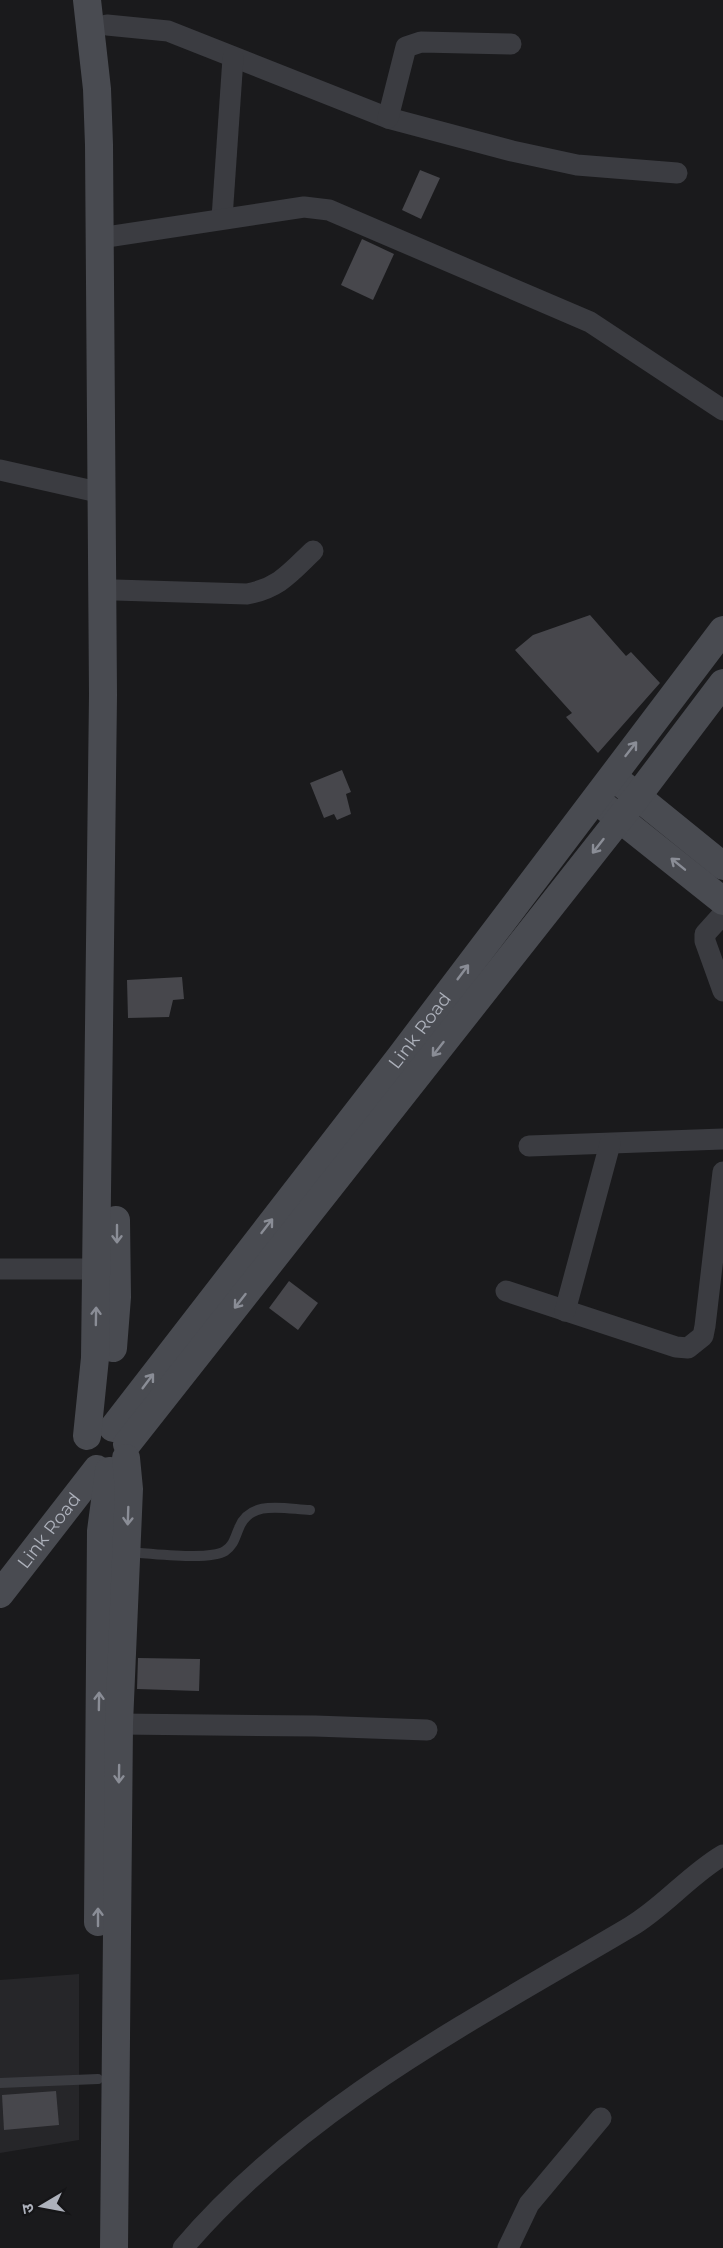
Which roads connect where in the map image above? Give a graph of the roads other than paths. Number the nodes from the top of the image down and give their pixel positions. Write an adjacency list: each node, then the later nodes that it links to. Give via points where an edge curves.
1 (87, 0): 8 (street)
2 (106, 12): 4 (street, via 168,31); 8 (street)
3 (511, 44): 5 (street, via 421,42 406,47)
4 (232, 58): 5 (street); 7 (street)
5 (388, 117): 6 (street, via 577,165)
6 (677, 173)
7 (222, 218): 8 (street); 9 (street, via 304,207 329,210 590,322)
8 (107, 238): 11 (street); 13 (street)
9 (723, 410)
10 (0, 470): 11 (street)
11 (102, 493): 28 (street, via 102,917)
12 (313, 551): 13 (street, via 275,587 247,594)
13 (115, 590): 31 (street, one-way to 31, via 117,1297)
14 (723, 630): 16 (street, Link Road, one-way to 14)
15 (723, 683): 18 (street, Link Road)
16 (612, 775): 17 (street, Link Road); 18 (street)
17 (594, 798): 18 (street); 31 (street, Link Road, one-way to 17)
18 (628, 808): 19 (street); 20 (street, one-way to 18); 31 (street, Link Road, one-way to 31)
19 (723, 866)
20 (723, 901)
21 (723, 914): 22 (street, via 705,934 705,941)
22 (723, 990)
23 (723, 1139): 24 (street)
24 (610, 1144): 25 (street); 30 (street)
25 (530, 1146)
26 (723, 1172): 30 (street, via 705,1326 698,1342 681,1348)
27 (0, 1269): 28 (street)
28 (96, 1269): 31 (street, one-way to 28, via 95,1358)
29 (506, 1291): 30 (street)
30 (565, 1311)
31 (106, 1449): 33 (street, via 129,1489); 34 (street, Link Road); 35 (street, Link Road)
32 (310, 1510): 33 (lane, via 264,1508 250,1512 224,1552)
33 (114, 1552): 36 (street); 39 (street, one-way to 33)
34 (0, 1564)
35 (0, 1594)
36 (119, 1724): 37 (street); 43 (street, one-way to 43)
37 (427, 1730)
38 (723, 1855): 44 (street, via 632,1925 394,2069 282,2150)
39 (98, 2079): 40 (lane); 42 (street)
40 (0, 2083)
41 (601, 2118): 45 (street, via 529,2204)
42 (97, 2248)
43 (114, 2248)
44 (183, 2248)
45 (508, 2248)

